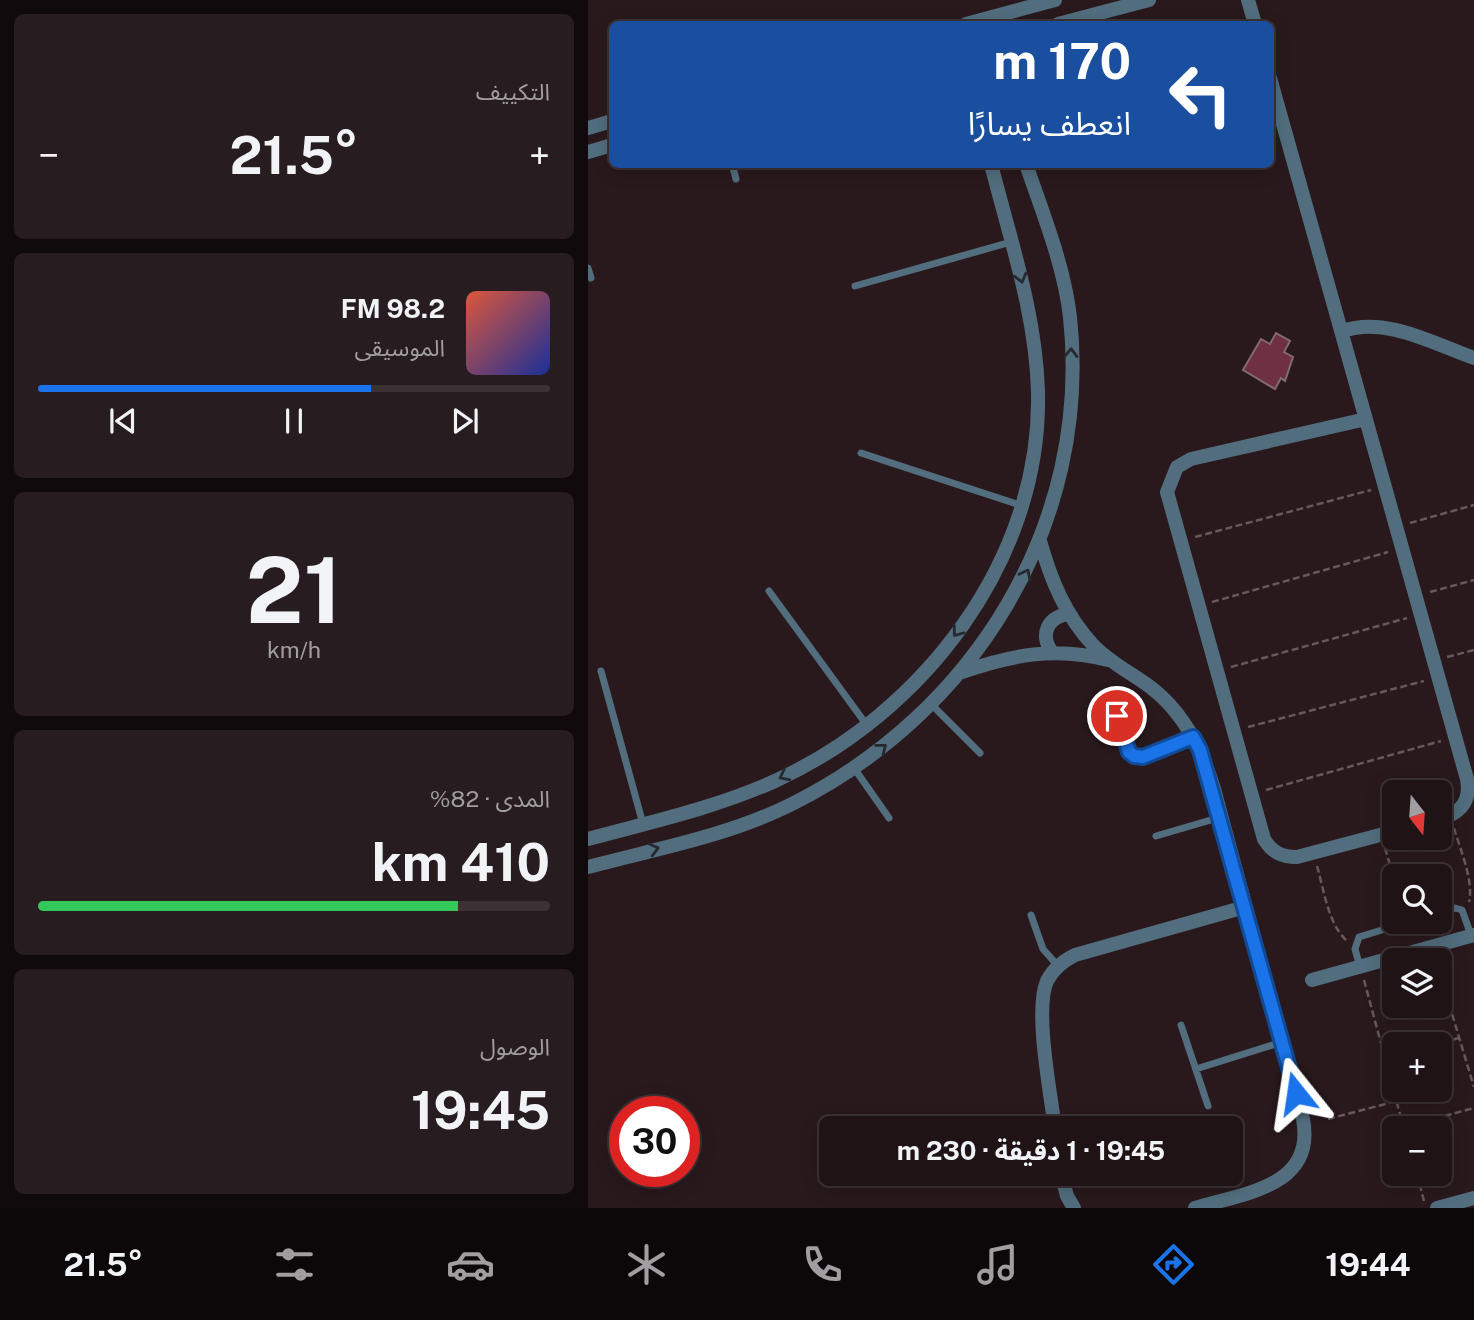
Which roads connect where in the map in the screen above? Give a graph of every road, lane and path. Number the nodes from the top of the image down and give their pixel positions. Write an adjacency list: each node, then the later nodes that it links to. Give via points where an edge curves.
1 (1055, 0): 4 (street)
2 (1149, 0): 5 (street)
3 (1248, 0): 6 (street)
4 (977, 21)
5 (1069, 21)
6 (1254, 21)
7 (1274, 92): 20 (street)
8 (609, 122): 9 (street)
9 (588, 128)
10 (609, 146): 11 (street)
11 (588, 152)
12 (733, 168): 15 (lane)
13 (992, 168): 16 (street)
14 (1027, 168): 28 (street, one-way to 14, via 1066,448 1072,341 1066,293)
15 (736, 179)
16 (1011, 242): 19 (lane); 26 (street, one-way to 26, via 1028,309 1038,390 1033,470)
17 (588, 268): 18 (lane)
18 (591, 278)
19 (855, 286)
20 (1343, 331): 21 (street, via 1365,325 1384,327); 22 (street)
21 (1474, 358)
22 (1366, 419): 24 (street); 29 (street, via 1191,459 1177,467 1167,492)
23 (861, 453): 26 (lane)
24 (1384, 486): 27 (street); 29 (path)
25 (1474, 505): 27 (path)
26 (1023, 506): 47 (street, one-way to 47, via 1000,564 958,631 921,676)
27 (1395, 527): 30 (street)
28 (1040, 541): 35 (street); 43 (street, one-way to 28, via 1015,595)
29 (1179, 541): 34 (street)
30 (1401, 549): 33 (street); 34 (path)
31 (1474, 580): 33 (path)
32 (769, 591): 47 (lane)
33 (1415, 597): 36 (street)
34 (1197, 606): 42 (street)
35 (1069, 614): 38 (street, via 1056,617 1047,627 1046,640); 39 (street)
36 (1420, 614): 40 (street); 42 (path)
37 (1474, 650): 40 (path)
38 (1052, 652): 39 (street); 43 (street, via 1006,657)
39 (1110, 661): 49 (street, via 1154,690)
40 (1433, 661): 44 (street)
41 (601, 671): 57 (lane)
42 (1215, 671): 48 (street)
43 (962, 673): 45 (street)
44 (1438, 677): 48 (path); 50 (street)
45 (931, 704): 51 (lane); 52 (street, one-way to 45)
46 (1117, 716): 49 (lane, via 1134,756 1143,757)
47 (867, 724): 57 (street, one-way to 57, via 776,780 718,803)
48 (1233, 731): 53 (street)
49 (1193, 737): 55 (street, via 1208,768)
50 (1455, 737): 53 (path); 54 (street, via 1469,791 1466,802)
51 (980, 753)
52 (854, 768): 56 (lane); 64 (street, one-way to 52, via 758,819)
53 (1251, 794): 63 (street, via 1269,847 1287,857)
54 (1452, 812)
55 (1221, 817): 60 (lane); 66 (street)
56 (889, 818)
57 (643, 824): 58 (street)
58 (607, 834): 62 (street); 64 (street)
59 (1382, 835): 63 (street)
60 (1156, 836)
61 (1452, 837): 68 (path, via 1472,894)
62 (588, 839)
63 (1314, 853): 72 (path, via 1338,933)
64 (613, 860): 65 (street)
65 (588, 867)
66 (1245, 906): 73 (street, via 1074,955); 80 (street)
67 (1452, 909): 68 (lane)
68 (1462, 910): 71 (lane)
69 (1031, 915): 73 (lane, via 1043,949)
70 (1382, 930): 72 (lane, via 1359,937)
71 (1473, 935): 74 (street)
72 (1355, 944): 74 (lane)
73 (1058, 966): 87 (street, via 1047,982 1043,1002)
74 (1360, 967): 75 (street); 81 (path)
75 (1312, 980)
76 (1452, 1014): 78 (path)
77 (1181, 1026): 82 (lane)
78 (1459, 1038): 79 (path); 83 (path)
79 (1452, 1040)
80 (1282, 1042): 82 (lane); 94 (street, via 1305,1130 1301,1157 1272,1184)
81 (1382, 1046)
82 (1196, 1069): 85 (lane)
83 (1474, 1087)
84 (1393, 1102): 89 (path)
85 (1208, 1106)
86 (1474, 1108): 88 (path)
87 (1054, 1116)
88 (1446, 1116)
89 (1328, 1119)
90 (1064, 1186): 93 (street)
91 (1420, 1186): 95 (path)
92 (1474, 1198): 96 (street)
93 (1074, 1208)
94 (1195, 1208)
95 (1426, 1208)
96 (1437, 1208)

